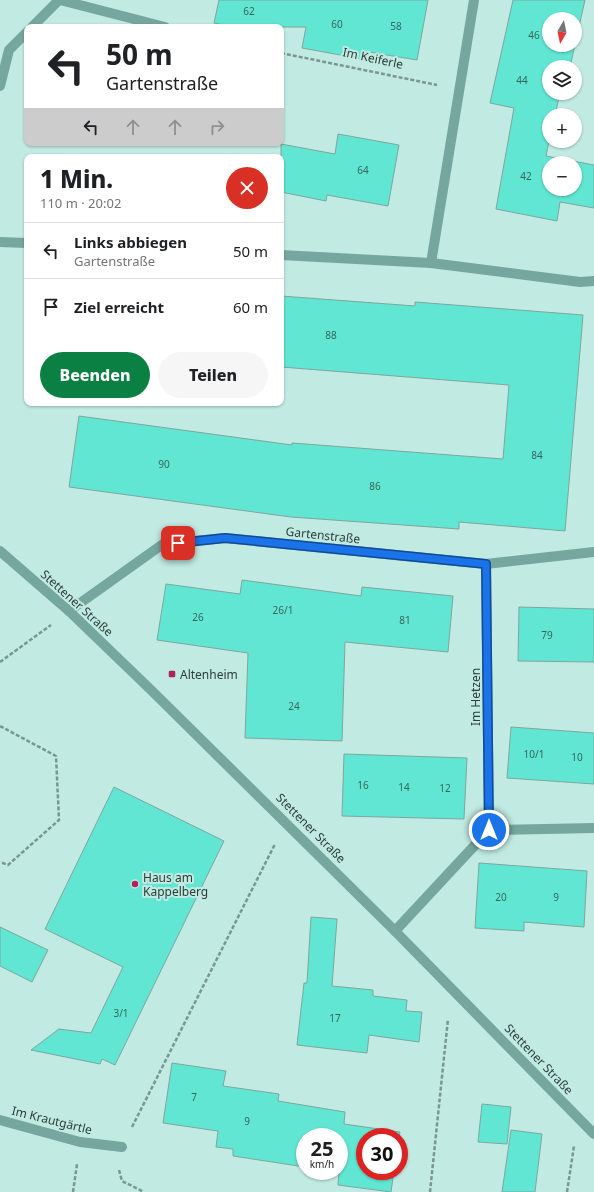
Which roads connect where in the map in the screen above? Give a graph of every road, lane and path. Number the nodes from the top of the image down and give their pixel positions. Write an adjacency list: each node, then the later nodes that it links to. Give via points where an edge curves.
1 (60, 0): 3 (street); 4 (street)
2 (474, 0): 8 (street)
3 (35, 24)
4 (153, 24)
5 (24, 35): 7 (street, via 9,50)
6 (284, 53): 8 (path, Im Keiferle)
7 (0, 86)
8 (459, 90): 12 (street)
9 (0, 242): 10 (street)
10 (24, 243)
11 (284, 255): 12 (street)
12 (431, 263): 13 (street, via 580,282)
13 (594, 281)
14 (0, 551): 17 (street, Stettener Straße)
15 (594, 552): 16 (street, Gartenstraße)
16 (486, 564): 17 (street, Gartenstraße, via 225,538 163,544); 22 (street, Im Hetzen)
17 (69, 611): 18 (path); 20 (street, Stettener Straße)
18 (0, 662)
19 (0, 726): 23 (path, via 56,756 59,820 8,866)
20 (286, 822): 24 (street, Stettener Straße); 30 (path)
21 (594, 828): 22 (street)
22 (489, 830): 24 (street)
23 (0, 862)
24 (395, 931): 25 (street, Stettener Straße)
25 (452, 988): 26 (street, Stettener Straße); 33 (path)
26 (578, 1118): 28 (street, Stettener Straße); 34 (path)
27 (0, 1120): 29 (street, Im Krautgärtle)
28 (594, 1134)
29 (80, 1142): 30 (street, Im Krautgärtle); 31 (path)
30 (117, 1147): 32 (path, via 122,1181)
31 (73, 1192)
32 (144, 1192)
33 (430, 1192)
34 (567, 1192)

